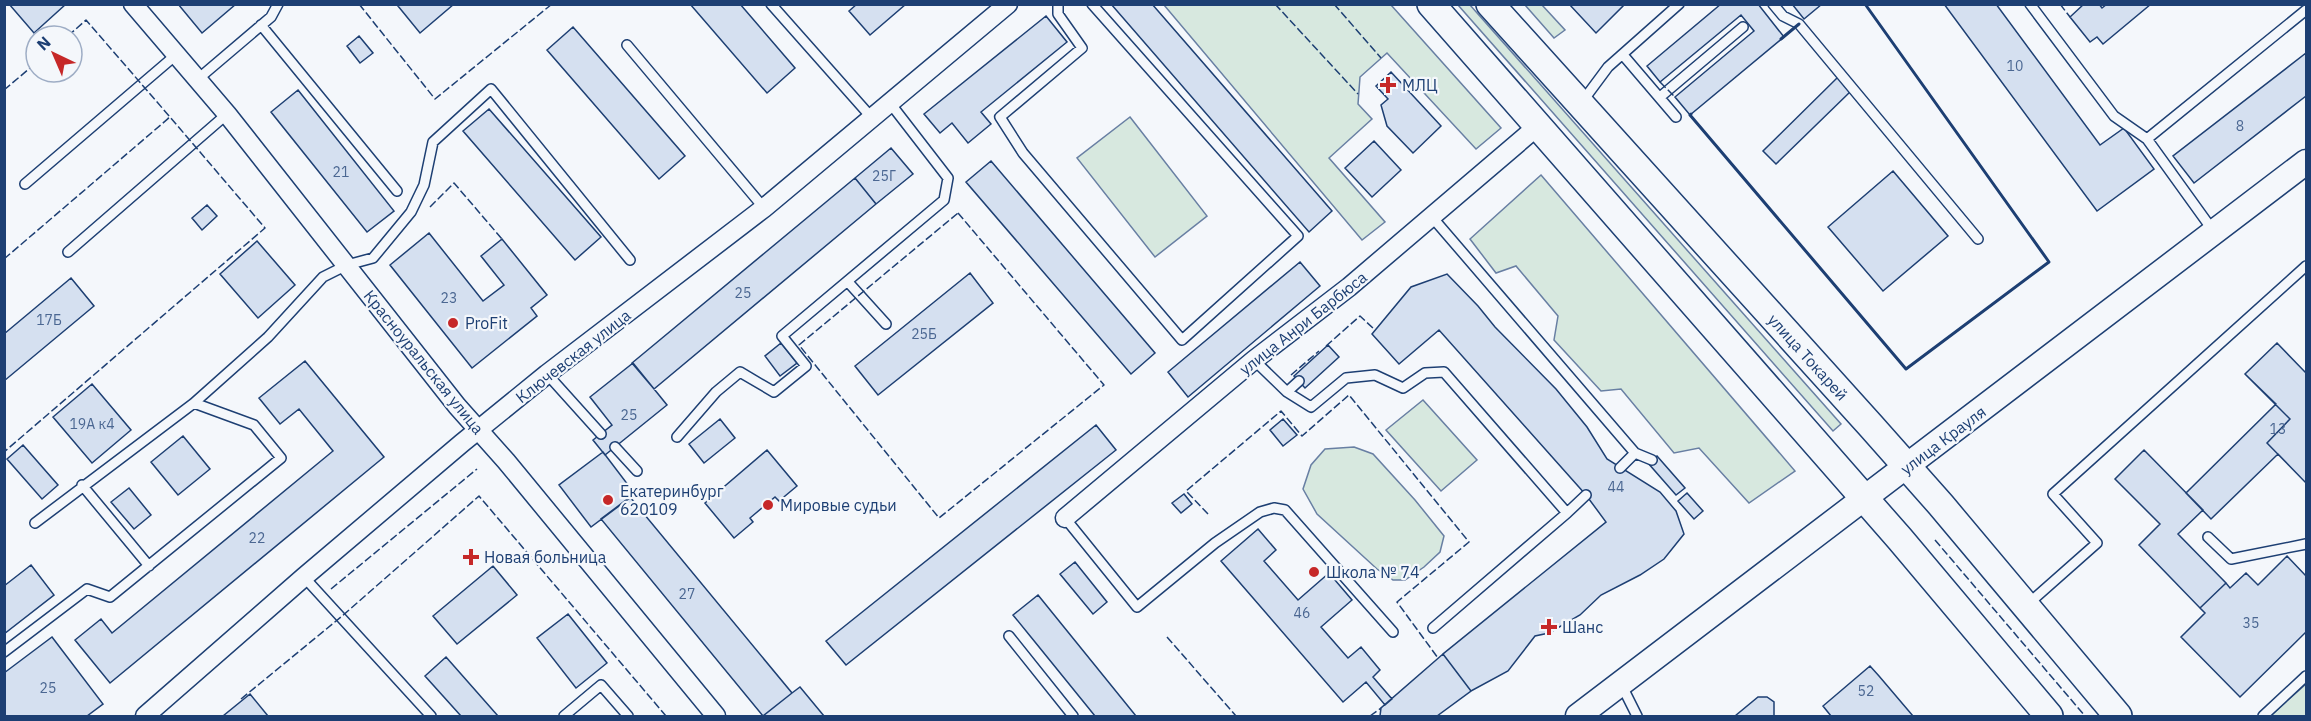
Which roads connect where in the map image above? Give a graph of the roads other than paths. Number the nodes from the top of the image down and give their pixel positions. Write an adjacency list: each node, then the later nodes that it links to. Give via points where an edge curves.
1 (134, 4): 16 (street, Красноуральская улица)
2 (278, 4): 13 (lane)
3 (771, 4): 24 (lane)
4 (1008, 4): 20 (street, Ключевская улица)
5 (1058, 4): 6 (lane, via 1058,14 1082,48 1000,117 1023,153 1182,340 1298,236)
6 (1092, 4)
7 (1431, 4): 25 (main road)
8 (1490, 4): 21 (main road, улица Токарей)
9 (1679, 4): 17 (lane)
10 (1773, 4): 33 (lane, via 1783,16 1799,24)
11 (2030, 4): 26 (lane, via 2114,116)
12 (2307, 10): 26 (lane)
13 (261, 25): 18 (lane); 29 (lane)
14 (1743, 27): 19 (lane)
15 (627, 45): 30 (lane)
16 (177, 54): 18 (street, Красноуральская улица); 28 (lane)
17 (1623, 55): 19 (lane); 21 (lane, via 1608,67)
18 (198, 79): 22 (street, Красноуральская улица)
19 (1660, 97): 23 (lane)
20 (890, 103): 24 (street, Ключевская улица); 38 (lane, via 948,178 944,200)
21 (1580, 105): 52 (main road, улица Токарей)
22 (227, 114): 34 (lane); 36 (street, Красноуральская улица)
23 (1676, 117)
24 (872, 118): 30 (street, Ключевская улица)
25 (1539, 126): 31 (street, улица Анри Барбюса); 56 (main road)
26 (2147, 139): 32 (lane)
27 (2307, 162): 32 (main road, улица Крауля)
28 (25, 184)
29 (397, 191)
30 (764, 208): 41 (street, Ключевская улица)
31 (1432, 217): 40 (street, улица Анри Барбюса); 49 (lane)
32 (2214, 232): 52 (main road, улица Крауля)
33 (1978, 239)
34 (68, 252)
35 (630, 260): 36 (lane, via 491,89 433,142 424,184 411,212 374,258)
36 (347, 265): 44 (lane, via 323,276 268,337); 45 (street, Красноуральская улица)
37 (2307, 266): 64 (lane, via 2053,494 2097,543)
38 (848, 282): 39 (lane); 47 (lane, via 782,336 806,366 774,392 740,372 716,392)
39 (885, 324)
40 (1254, 360): 43 (lane); 58 (street, улица Анри Барбюса)
41 (548, 374): 45 (street, Ключевская улица); 46 (lane)
42 (1299, 381): 43 (lane)
43 (1287, 392): 57 (lane, via 1311,407 1346,378 1375,375 1403,388 1425,373 1444,372)
44 (194, 403): 54 (lane); 62 (lane, via 254,425 281,458)
45 (478, 430): 63 (street, Ключевская улица); 75 (street, Красноуральская улица)
46 (601, 434)
47 (677, 437)
48 (615, 447): 53 (lane)
49 (1635, 453): 50 (lane); 51 (lane)
50 (1652, 460)
51 (1620, 468)
52 (1907, 468): 56 (main road, улица Крауля); 64 (main road, улица Токарей)
53 (637, 471)
54 (82, 485): 59 (lane); 62 (lane)
55 (1586, 495): 57 (lane)
56 (1864, 501): 70 (main road, улица Крауля); 79 (main road)
57 (1567, 513): 65 (lane)
58 (1065, 518): 66 (lane, via 1137,607 1260,512 1286,510)
59 (35, 523)
60 (2208, 537): 61 (lane, via 2231,559)
61 (2307, 544)
62 (149, 566): 68 (lane, via 110,597 87,589)
63 (304, 577): 71 (street, Ключевская улица); 72 (lane)
64 (2025, 606): 80 (main road, улица Токарей)
65 (1433, 628)
66 (1392, 632)
67 (1009, 636): 76 (lane)
68 (4, 652)
69 (2307, 676): 81 (lane)
70 (1621, 684): 77 (main road, улица Крауля); 78 (lane)
71 (145, 717)
72 (432, 717)
73 (564, 717): 74 (lane, via 601,685)
74 (628, 717)
75 (716, 717)
76 (1073, 717)
77 (1578, 717)
78 (1636, 717)
79 (2049, 717)
80 (2118, 717)
81 (2263, 717)

